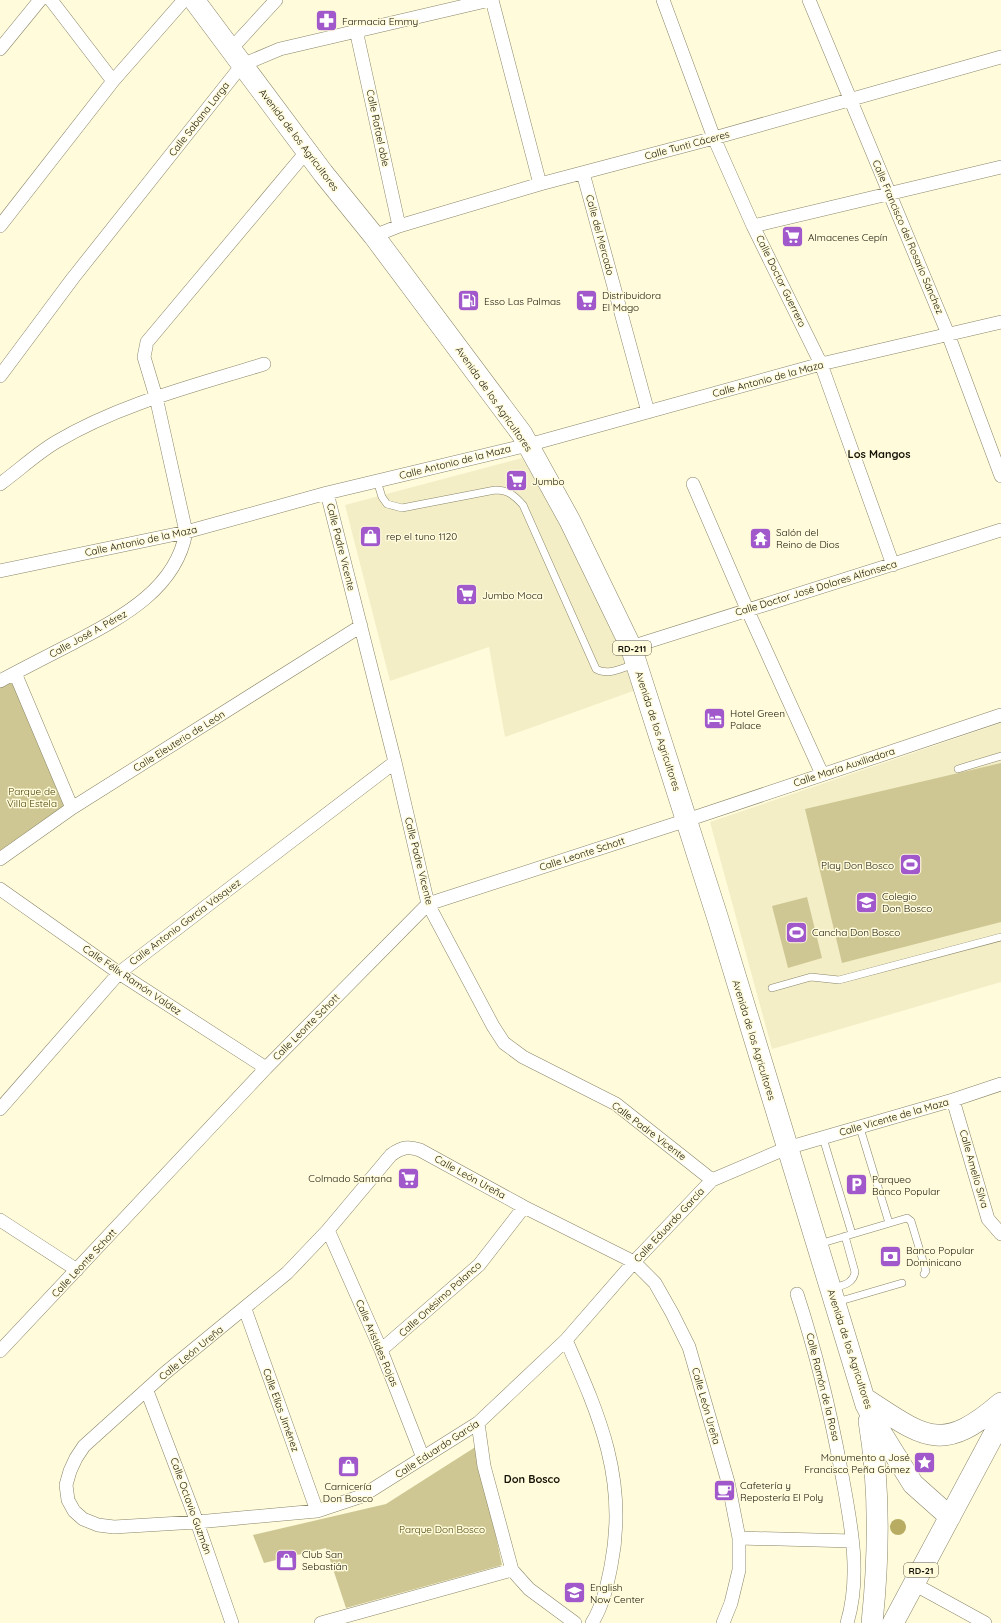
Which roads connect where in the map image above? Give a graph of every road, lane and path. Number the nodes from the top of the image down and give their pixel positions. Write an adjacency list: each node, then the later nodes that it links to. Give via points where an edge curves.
1 (40, 0): 10 (street)
2 (51, 0): 13 (street)
3 (184, 0): 13 (street)
4 (194, 0): 11 (main road, Avenida de los Agricultores / RD-211)
5 (276, 0): 11 (street)
6 (491, 0): 9 (street, Calle Sabana Larga); 19 (street)
7 (663, 0): 15 (street, Calle Doctor Guerrero)
8 (809, 0): 14 (street, Calle Francisco del Rosario Sánchez)
9 (356, 30): 11 (street, Calle Sabana Larga); 22 (street, Calle Rafael oble)
10 (0, 49)
11 (236, 57): 16 (main road, Avenida de los Agricultores / RD-211); 29 (street, Calle Sabana Larga)
12 (1001, 58): 14 (street, Calle Tunti Cáceres)
13 (113, 81): 21 (street)
14 (851, 100): 15 (street, Calle Tunti Cáceres); 20 (street, Calle Francisco del Rosario Sánchez)
15 (714, 138): 18 (street, Calle Tunti Cáceres); 23 (street, Calle Doctor Guerrero)
16 (307, 151): 24 (main road, Avenida de los Agricultores / RD-211); 30 (street, via 150,335 144,357)
17 (1001, 167): 20 (street)
18 (582, 173): 19 (street, Calle Tunti Cáceres); 31 (street, Calle del Mercado)
19 (540, 184): 22 (street, Calle Tunti Cáceres)
20 (890, 194): 23 (street); 26 (street, Calle Francisco del Rosario Sánchez)
21 (0, 226)
22 (399, 226): 24 (street, Calle Tunti Cáceres)
23 (753, 226): 28 (street, Calle Doctor Guerrero)
24 (374, 236): 32 (main road, Avenida de los Agricultores / RD-211)
25 (1001, 322): 26 (street, Calle Antonio de la Maza)
26 (948, 334): 28 (street, Calle Antonio de la Maza); 33 (street, Calle Francisco del Rosario Sánchez)
27 (264, 364): 30 (street)
28 (822, 364): 31 (street, Calle Antonio de la Maza); 40 (street, Calle Doctor Guerrero)
29 (0, 376)
30 (156, 397): 35 (street, via 97,420 55,443); 39 (street)
31 (648, 412): 32 (street, Calle Antonio de la Maza)
32 (528, 444): 34 (street, Calle Antonio de la Maza); 44 (main road, Avenida de los Agricultores / RD-211, via 570,521)
33 (1001, 476)
34 (377, 481): 37 (street, Calle Antonio de la Maza); 44 (lane, via 387,504 402,508 506,490 523,505 596,669 610,672)
35 (0, 484)
36 (692, 484): 42 (street)
37 (327, 493): 39 (street, Calle Antonio de la Maza); 43 (street, Calle Padre Vicente)
38 (1001, 530): 40 (street, Calle Doctor José Dolores Alfonseca)
39 (186, 532): 41 (street, Calle Antonio de la Maza); 45 (street, Calle José A. Pérez, via 184,546 171,571 139,603 121,617)
40 (893, 565): 42 (street, Calle Doctor José Dolores Alfonseca)
41 (0, 571)
42 (747, 609): 44 (street, Calle Doctor José Dolores Alfonseca); 51 (street)
43 (361, 626): 49 (street, Calle Padre Vicente); 52 (street, Calle Eleuterio de León)
44 (634, 655): 53 (main road, Avenida de los Agricultores / RD-211)
45 (15, 673): 46 (street, Calle José A. Pérez); 52 (street)
46 (0, 681)
47 (1001, 715): 51 (street, Calle María Auxiliadora)
48 (1001, 756): 50 (lane)
49 (395, 762): 56 (street, Calle Padre Vicente); 58 (street, Calle Antonio García Vásquez)
50 (958, 769)
51 (822, 774): 53 (street, Calle María Auxiliadora)
52 (72, 808): 54 (street, Calle Eleuterio de León)
53 (687, 820): 56 (street, Calle Leonte Schott); 66 (main road, Avenida de los Agricultores / RD-211)
54 (0, 859)
55 (0, 889): 58 (street, Calle Félix Ramón Valdez)
56 (428, 904): 60 (street, Calle Leonte Schott); 67 (street, Calle Padre Vicente, via 504,1043 523,1057 616,1104)
57 (1001, 937): 59 (lane, via 839,980 811,976)
58 (118, 973): 60 (street, Calle Félix Ramón Valdez); 63 (street, Calle Antonio García Vásquez)
59 (772, 988)
60 (266, 1068): 77 (street, Calle Leonte Schott)
61 (1001, 1084): 62 (street, Calle Vicente de la Maza)
62 (953, 1100): 64 (street, Calle Vicente de la Maza); 73 (street, Calle Amelio Silva, via 988,1219)
63 (0, 1109)
64 (860, 1128): 65 (street, Calle Vicente de la Maza); 70 (lane)
65 (823, 1138): 66 (street, Calle Vicente de la Maza); 72 (lane)
66 (787, 1148): 67 (street, Calle Eduardo García); 75 (main road, Avenida de los Agricultores / RD-211)
67 (712, 1180): 76 (street, Calle Eduardo García)
68 (524, 1207): 71 (street, Calle León Ureña, via 420,1150 400,1148 372,1176); 76 (street, Calle León Ureña); 84 (street, Calle Onésimo Polanco, via 479,1265)
69 (0, 1220): 77 (street)
70 (889, 1223): 72 (lane); 78 (lane, via 905,1218 911,1221 926,1271)
71 (328, 1230): 82 (street, Calle León Ureña, via 288,1273); 84 (street, Calle Arístides Rojas)
72 (852, 1234): 74 (lane)
73 (1001, 1234)
74 (845, 1236): 75 (lane); 81 (lane, via 855,1272 854,1277)
75 (817, 1244): 81 (main road, Avenida de los Agricultores / RD-211)
76 (634, 1262): 83 (street, Calle Eduardo García); 96 (street, Calle León Ureña, via 655,1283 689,1347 728,1482)
77 (78, 1270): 85 (street, Calle Leonte Schott)
78 (924, 1274)
79 (902, 1283): 81 (lane)
80 (797, 1294): 97 (street, Calle Ramón de la Rosa, via 815,1348 834,1434)
81 (833, 1296): 87 (main road, Avenida de los Agricultores / RD-211)
82 (246, 1309): 86 (street, Calle León Ureña); 93 (street, Calle Elías Jiménez)
83 (566, 1340): 90 (street, Calle Eduardo García); 103 (street, via 604,1434 616,1495 617,1526 613,1557 600,1610)
84 (381, 1350): 91 (street, Calle Arístides Rojas)
85 (0, 1351)
86 (147, 1390): 92 (street, Calle León Ureña, via 84,1446 70,1471 66,1485); 95 (street, Calle Octavio Guzmán)
87 (865, 1401): 88 (main road, via 905,1424 938,1436 949,1435 970,1427); 94 (main road, Avenida de los Agricultores / RD-211, via 881,1433 913,1484); 106 (main road, via 873,1445 876,1491 877,1544)
88 (1001, 1403)
89 (1001, 1421): 94 (main road, RD-21)
90 (478, 1423): 91 (street, Calle Eduardo García); 98 (street, via 484,1466)
91 (423, 1458): 93 (street, Calle Eduardo García, via 362,1496)
92 (68, 1500): 95 (street, Calle Eduardo García, via 79,1515 98,1525 114,1527)
93 (317, 1511): 95 (street, Calle Eduardo García)
94 (950, 1517): 99 (main road, RD-21)
95 (197, 1522): 100 (street, Calle Octavio Guzmán)
96 (739, 1538): 97 (street); 104 (street, Calle León Ureña, via 739,1570)
97 (852, 1541): 105 (street, Calle Ramón de la Rosa, via 854,1574)
98 (512, 1570): 101 (street); 102 (street, via 529,1589)
99 (914, 1584): 107 (main road, RD-21); 108 (street)
100 (232, 1623)
101 (321, 1623)
102 (574, 1623)
103 (592, 1623)
104 (723, 1623)
105 (847, 1623)
106 (872, 1623)
107 (893, 1623)
108 (985, 1623)

